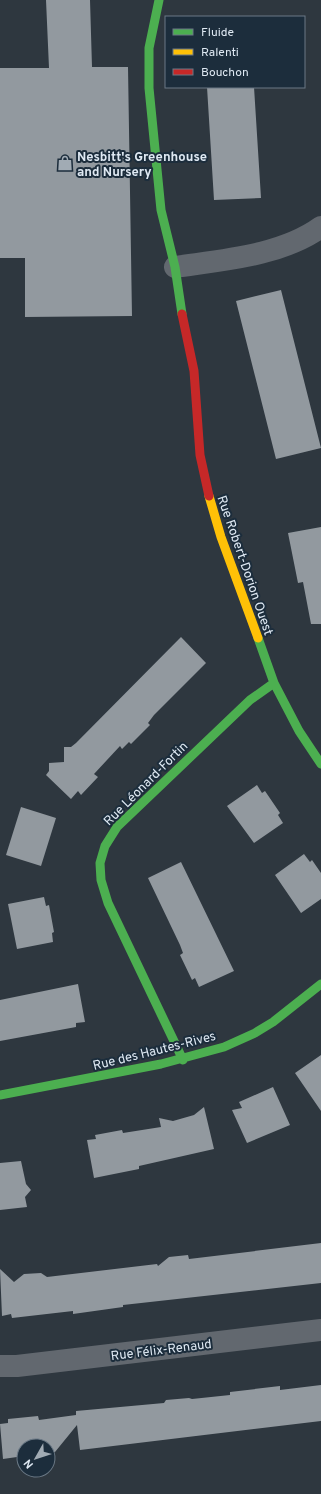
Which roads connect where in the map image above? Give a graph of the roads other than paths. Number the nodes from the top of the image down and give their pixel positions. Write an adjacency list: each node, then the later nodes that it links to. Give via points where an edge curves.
1 (159, 0): 3 (street, Rue Robert-Dorion Ouest, via 149,48 149,88 161,210)
2 (321, 227): 3 (street, via 279,249)
3 (175, 267): 4 (street, Rue Robert-Dorion Ouest, via 194,371 200,455 209,498)
4 (274, 683): 5 (street, Rue Robert-Dorion Ouest, via 299,731); 7 (street, Rue Léonard-Fortin, via 250,700 117,827 104,844 100,860 100,880 108,903)
5 (321, 764)
6 (321, 984): 7 (street, Rue des Hautes-Rives, via 287,1013 255,1032 224,1047)
7 (183, 1060): 8 (street, Rue des Hautes-Rives, via 49,1088)
8 (0, 1095)
9 (321, 1330): 10 (street, Rue Félix-Renaud)
10 (0, 1366)

